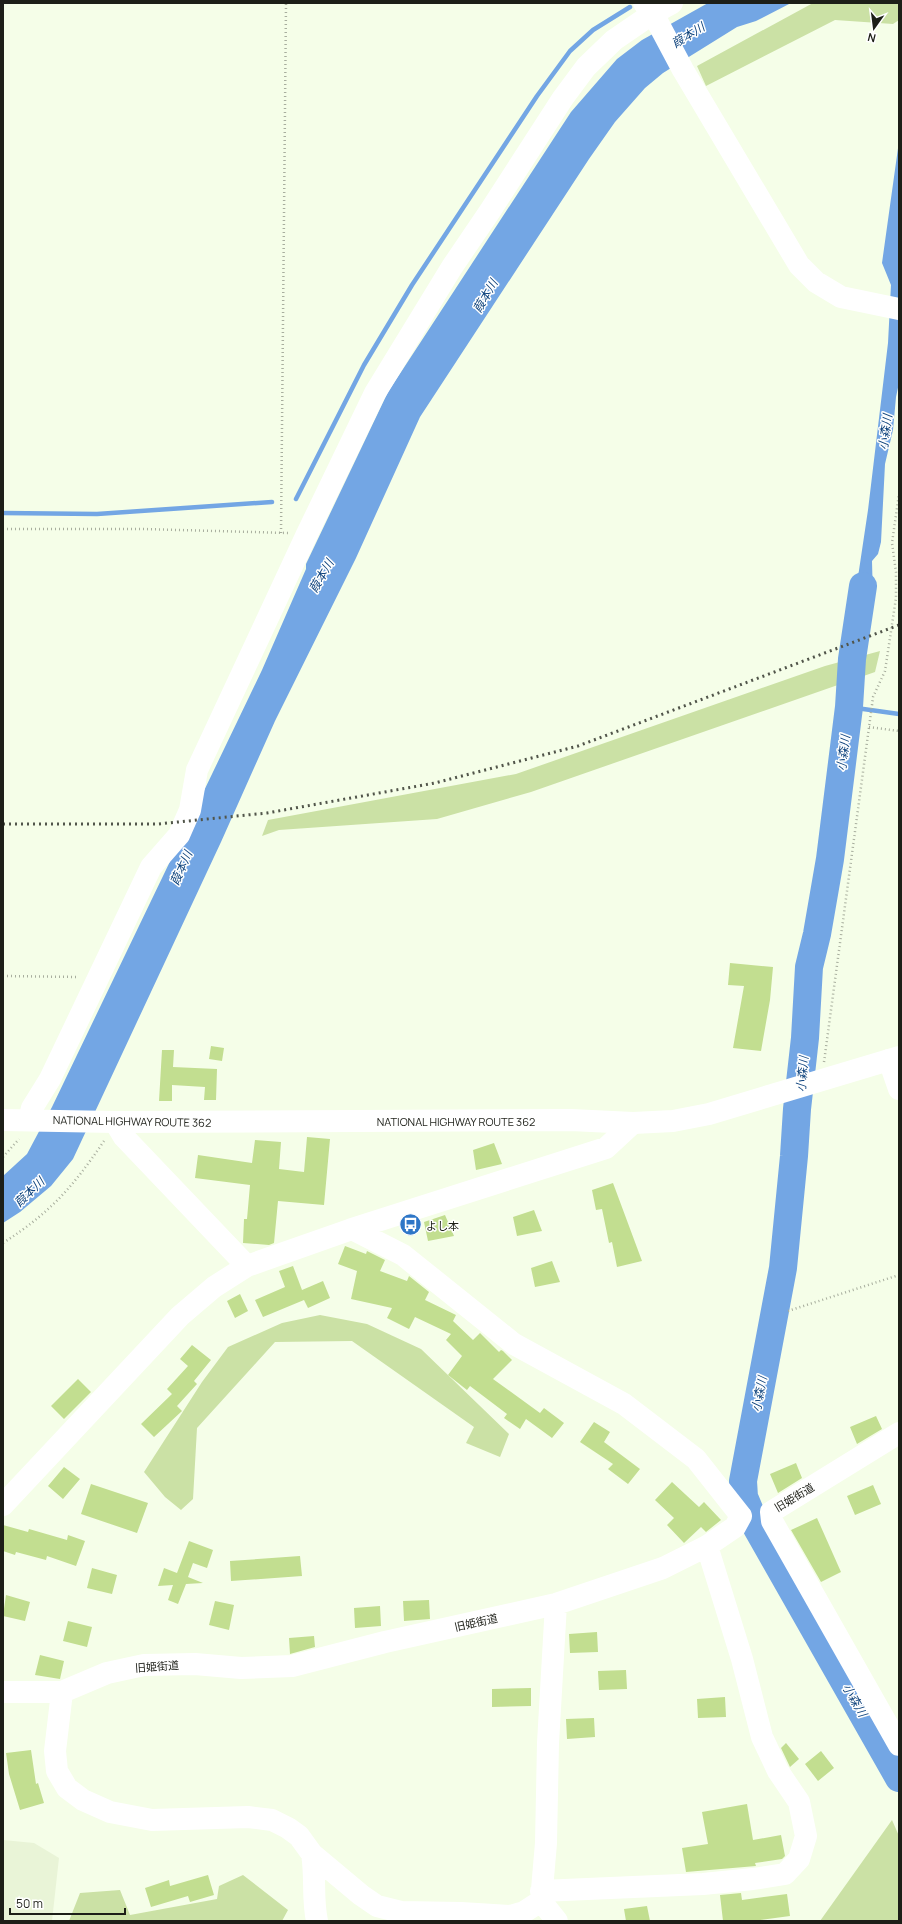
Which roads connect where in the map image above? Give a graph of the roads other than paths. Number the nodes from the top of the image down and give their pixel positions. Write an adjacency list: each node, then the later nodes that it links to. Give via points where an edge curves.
1 (672, 3): 2 (main road)
2 (651, 13): 3 (main road, via 799,265 816,282 841,297); 9 (main road, via 614,40 586,68 563,98 452,267 375,393 197,770 190,810 179,835 151,867 50,1079 32,1108)
3 (890, 308)
4 (894, 1058): 5 (main road); 8 (main road, NATIONAL HIGHWAY ROUTE 362, via 820,1072 782,1093 708,1114 673,1121)
5 (899, 1089)
6 (3, 1120): 9 (main road, NATIONAL HIGHWAY ROUTE 362)
7 (110, 1122): 8 (main road, NATIONAL HIGHWAY ROUTE 362, via 571,1120); 9 (main road, NATIONAL HIGHWAY ROUTE 362); 11 (main road)
8 (633, 1123): 10 (main road, via 606,1148)
9 (27, 1126)
10 (352, 1229): 11 (main road); 14 (main road, via 403,1254 514,1344 624,1404 696,1459)
11 (247, 1266): 13 (main road, via 214,1287 180,1316)
12 (899, 1433): 15 (main road, 旧姫街道, via 776,1507 771,1512)
13 (3, 1504)
14 (741, 1516): 15 (main road, 旧姫街道); 16 (main road, 旧姫街道, via 735,1527)
15 (772, 1521): 20 (main road)
16 (708, 1546): 17 (main road, 旧姫街道, via 663,1568); 22 (main road, via 762,1737 778,1771 799,1802 806,1836 799,1859 785,1874 753,1879)
17 (556, 1604): 19 (main road, 旧姫街道, via 385,1642 292,1666 241,1668 195,1664 144,1665 107,1673); 22 (main road, via 548,1743 546,1843)
18 (3, 1692): 19 (main road, 旧姫街道)
19 (62, 1692): 21 (main road, via 55,1751 57,1771 66,1788 83,1800 110,1812 152,1820 248,1817 272,1820 299,1836)
20 (899, 1745)
21 (312, 1854): 22 (main road, via 372,1903 401,1912 461,1912 510,1916 524,1912); 23 (main road)
22 (541, 1896): 24 (main road)
23 (317, 1921)
24 (557, 1921)

